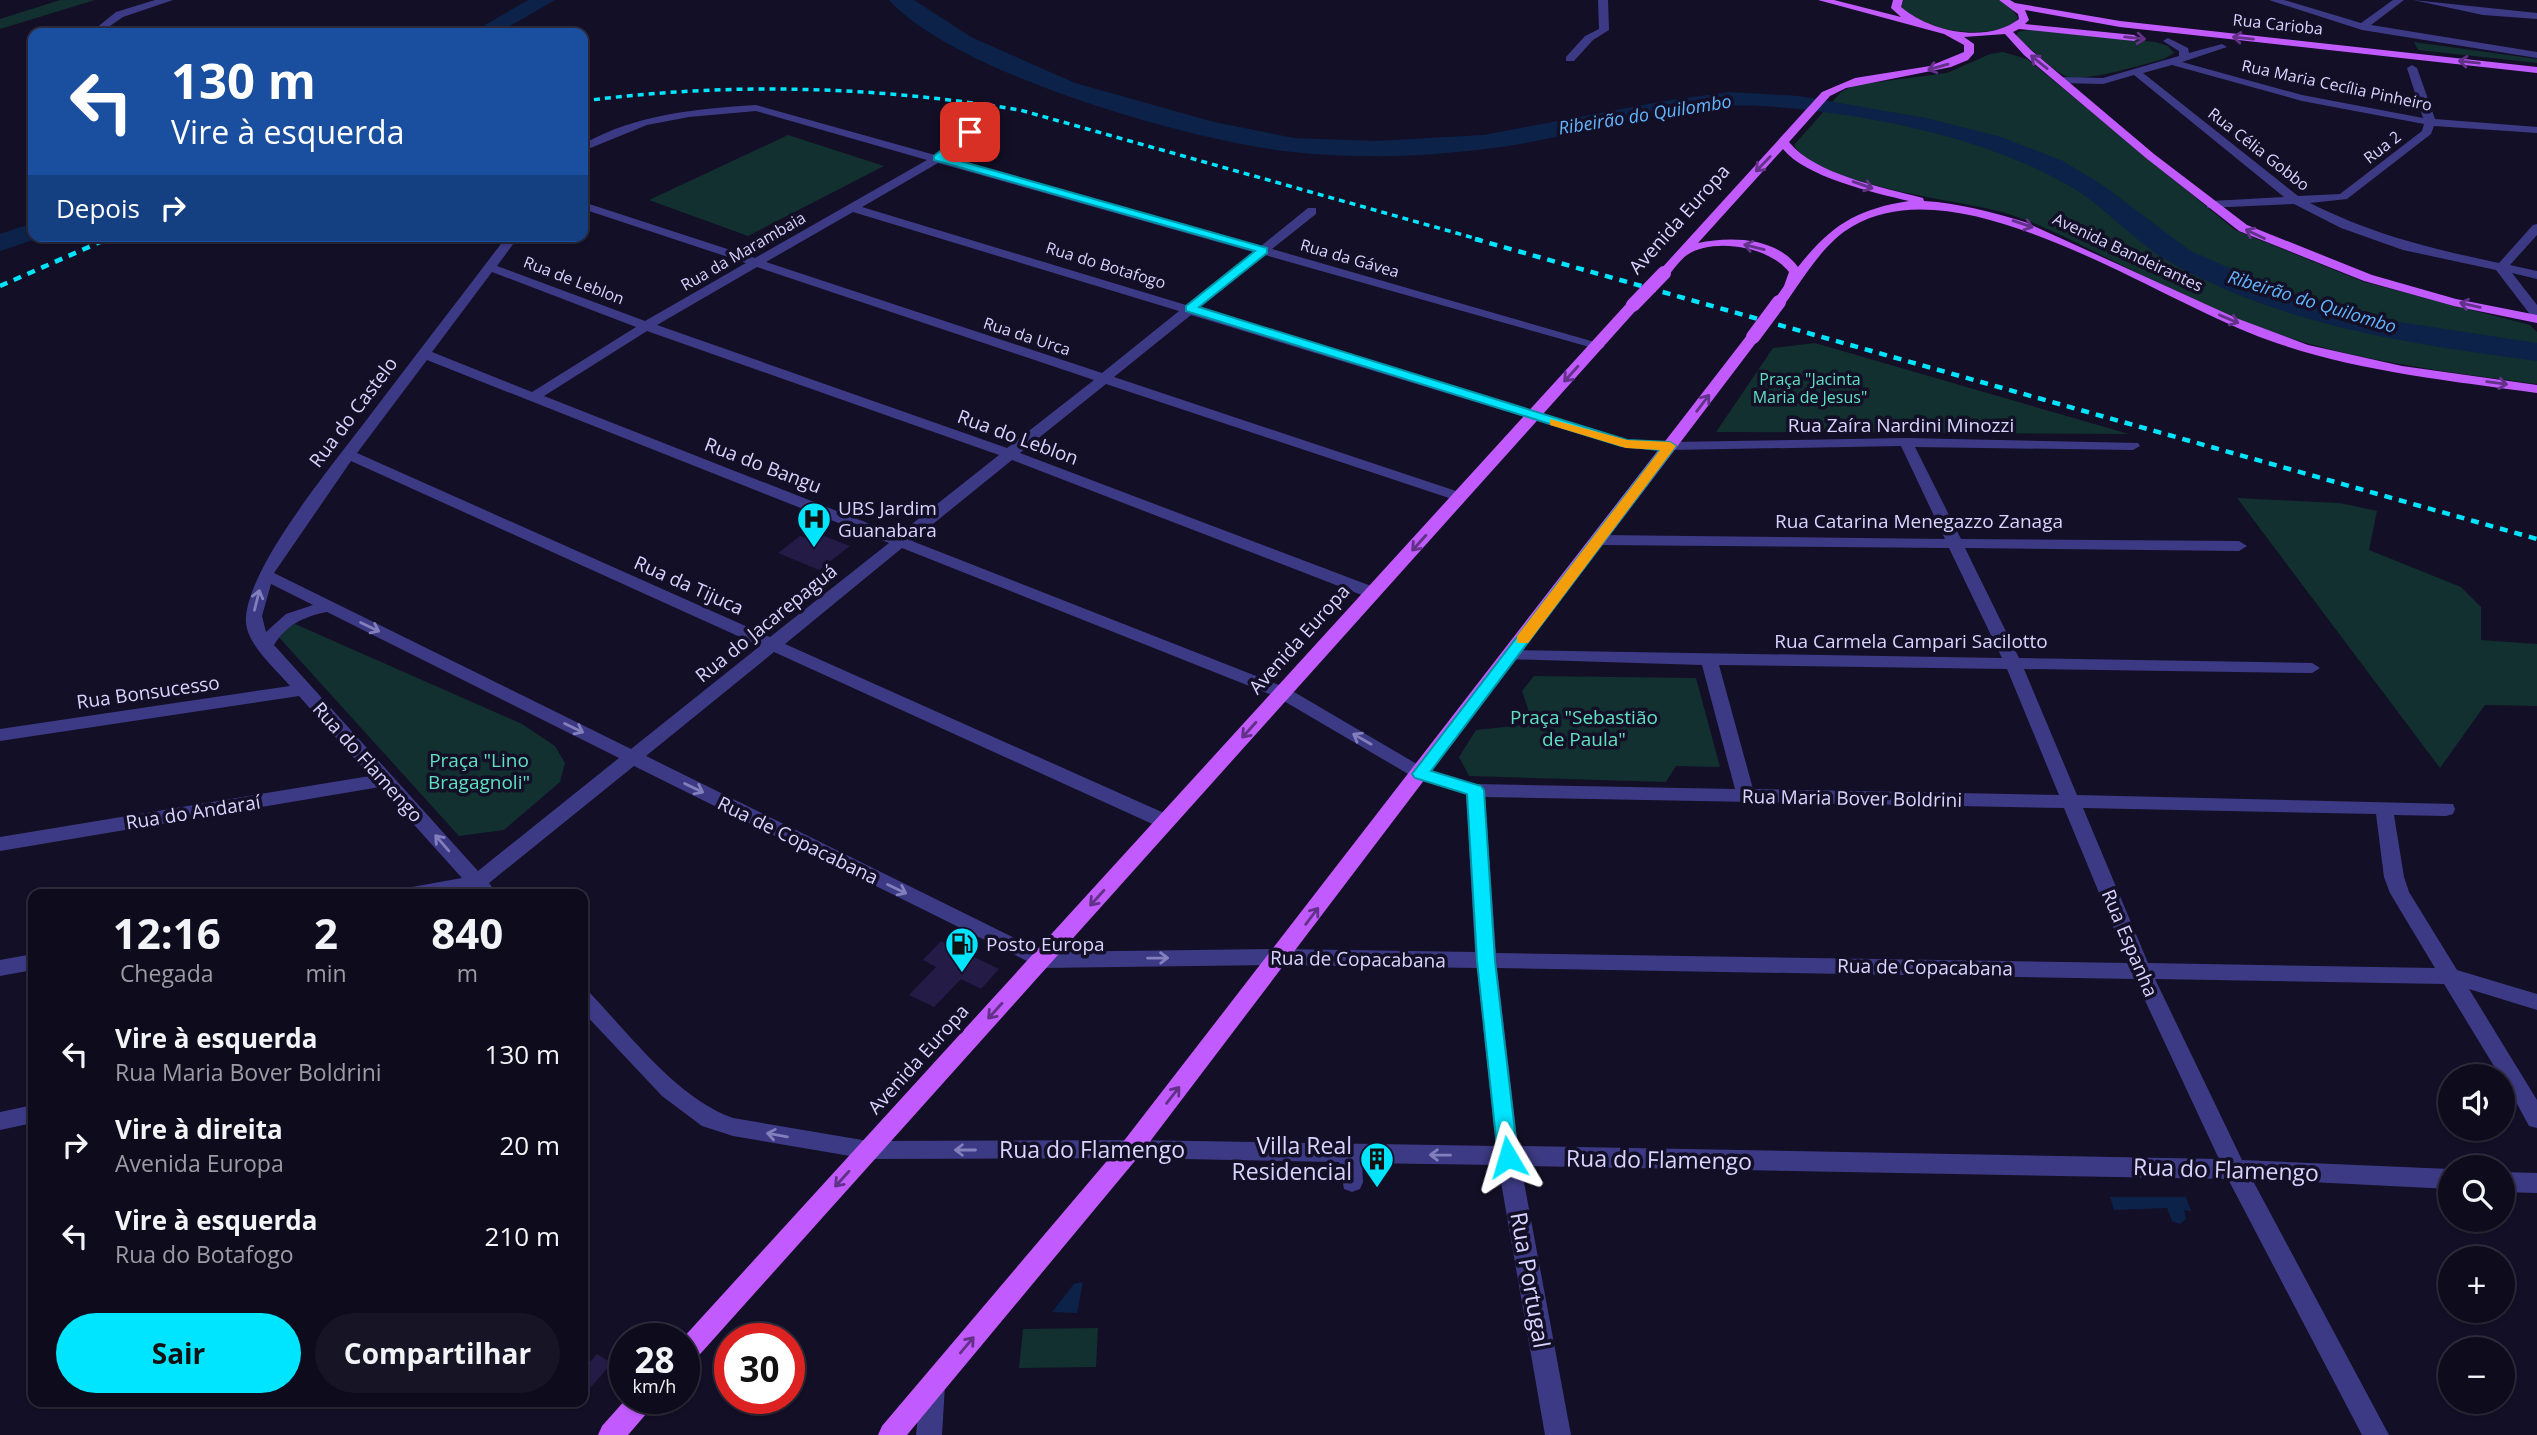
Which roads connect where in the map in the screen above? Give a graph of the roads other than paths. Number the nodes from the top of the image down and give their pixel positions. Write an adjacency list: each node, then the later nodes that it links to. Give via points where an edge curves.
1 (168, 0): 12 (street, via 125,11)
2 (1603, 0): 19 (street, via 1604,30 1589,38)
3 (1822, 0): 13 (main road)
4 (1898, 0): 13 (main road, via 1896,8 1902,15)
5 (2004, 0): 9 (main road, Rua Carioba)
6 (2274, 0): 11 (street)
7 (2399, 0): 11 (street)
8 (2418, 0): 10 (street)
9 (2015, 6): 14 (main road, via 2024,20); 22 (main road, Rua Carioba, one-way to 9, via 2133,26)
10 (2537, 16)
11 (2362, 27): 18 (street)
12 (100, 28)
13 (1930, 28): 15 (main road, Rua Carioba)
14 (2013, 28): 15 (main road, Rua Carioba, via 1980,34); 16 (main road, Rua Carioba, one-way to 16); 24 (main road, one-way to 14, via 2028,53)
15 (1948, 32): 31 (main road, Avenida Europa, one-way to 31, via 1969,44 1964,58 1926,71 1845,85 1819,101)
16 (2168, 41): 17 (main road, Rua Carioba); 20 (street, via 2184,50)
17 (2221, 47): 20 (street); 21 (main road, Rua Carioba)
18 (2537, 55)
19 (1570, 59)
20 (2180, 60): 23 (street); 28 (street, Rua Maria Cecília Pinheiro, via 2287,93)
21 (2412, 68): 25 (main road, Rua Carioba); 28 (street)
22 (2537, 70)
23 (2136, 72): 26 (street); 34 (street, Rua Célia Gobbo)
24 (2062, 80): 26 (street); 27 (main road)
25 (2537, 80)
26 (2103, 81): 27 (street)
27 (2081, 97): 35 (main road)
28 (2430, 122): 29 (street, Rua Maria Cecília Pinheiro); 34 (street, Rua 2, via 2427,132 2343,197)
29 (2537, 130)
30 (970, 132): 33 (street, Rua da Marambaia)
31 (1783, 142): 38 (main road, one-way to 38, via 1799,158 1857,183); 43 (main road, Avenida Europa, one-way to 43)
32 (588, 145): 33 (street, Rua da Gávea, via 675,114 756,108)
33 (938, 158): 37 (street, Rua da Marambaia); 42 (street, Rua da Gávea)
34 (2292, 198): 35 (street, Rua 2); 46 (street, Rua Célia Gobbo, via 2346,225 2407,247)
35 (2211, 205): 51 (main road, one-way to 35, via 2411,291 2334,267 2243,228)
36 (588, 207): 44 (street, Rua da Urca)
37 (854, 208): 44 (street, Rua da Marambaia); 49 (street, Rua do Botafogo)
38 (1957, 208): 48 (main road, Avenida Bandeirantes, via 1905,206 1852,221 1830,239); 56 (main road, Avenida Bandeirantes, one-way to 56, via 2041,230 2272,337 2338,356)
39 (1312, 211): 42 (street, Rua do Jacarepaguá)
40 (2537, 228): 46 (street)
41 (508, 242): 45 (street, Rua do Castelo)
42 (1263, 250): 49 (street, Rua do Jacarepaguá); 53 (street, Rua da Gávea)
43 (1680, 254): 48 (main road, one-way to 43, via 1795,272 1792,265 1763,249 1725,243); 53 (main road, Avenida Europa, bridge)
44 (754, 263): 52 (street, Rua da Marambaia); 55 (street, Rua da Urca)
45 (489, 267): 52 (street, Rua de Leblon); 54 (street, Rua do Castelo)
46 (2501, 268): 47 (street, Rua Célia Gobbo); 50 (street)
47 (2537, 275)
48 (1789, 289): 60 (main road, one-way to 48, bridge)
49 (1191, 309): 55 (street, Rua do Jacarepaguá); 58 (street, Rua do Botafogo)
50 (2537, 314)
51 (2537, 319)
52 (646, 326): 57 (street, Rua da Marambaia); 63 (street, Rua do Leblon)
53 (1598, 345): 58 (main road, Avenida Europa, one-way to 58)
54 (424, 354): 57 (street, Rua do Bangu); 62 (street, Rua do Castelo)
55 (1102, 380): 63 (street, Rua do Jacarepaguá); 64 (street, Rua da Urca)
56 (2537, 389)
57 (531, 398): 66 (street, Rua do Bangu)
58 (1534, 416): 60 (street, Rua do Botafogo, via 1626,444); 64 (main road, Avenida Europa)
59 (1906, 442): 60 (street, Rua Zaíra Nardini Minozzi); 61 (street, Rua Zaíra Nardini Minozzi); 67 (street, Rua Espanha)
60 (1670, 446): 65 (main road)
61 (2133, 446)
62 (348, 454): 69 (street, Rua do Castelo); 73 (street, Rua da Tijuca)
63 (1010, 454): 66 (street, Rua do Jacarepaguá); 70 (street, Rua do Leblon)
64 (1460, 497): 70 (main road, Avenida Europa, one-way to 70)
65 (1599, 540): 67 (street, Rua Catarina Menegazzo Zanaga); 75 (main road)
66 (902, 541): 73 (street, Rua do Jacarepaguá); 80 (street, Rua do Bangu)
67 (1955, 541): 68 (street, Rua Catarina Menegazzo Zanaga); 77 (street, Rua Espanha)
68 (2239, 546)
69 (265, 575): 71 (street, Rua de Copacabana); 72 (street, Rua do Castelo, one-way to 69, via 256,601)
70 (1373, 593): 80 (main road, Avenida Europa)
71 (330, 607): 74 (street, via 293,617 271,634); 82 (street, Rua de Copacabana, one-way to 82)
72 (255, 627): 74 (street, Rua do Flamengo)
73 (772, 645): 82 (street, Rua do Jacarepaguá); 90 (street, Rua da Tijuca)
74 (265, 646): 79 (street, Rua do Flamengo)
75 (1511, 655): 76 (street, Rua Carmela Campari Sacilotto); 83 (main road)
76 (1709, 661): 77 (street, Rua Carmela Campari Sacilotto); 86 (street)
77 (2012, 661): 78 (street, Rua Carmela Campari Sacilotto); 87 (street, Rua Espanha)
78 (2312, 668)
79 (303, 690): 81 (street, Rua Bonsucesso); 84 (street, Rua do Flamengo)
80 (1283, 693): 83 (street, Rua Maria Bover Boldrini, one-way to 80); 90 (main road, Avenida Europa, one-way to 90)
81 (0, 736)
82 (633, 757): 92 (street, Rua do Jacarepaguá); 94 (street, Rua de Copacabana, one-way to 94)
83 (1420, 774): 85 (street, Rua Maria Bover Boldrini); 93 (main road, one-way to 83)
84 (386, 780): 91 (street, Rua do Andaraí); 92 (street, Rua do Flamengo, one-way to 84)
85 (1475, 790): 86 (street, Rua Maria Bover Boldrini); 95 (street, Rua Portugal)
86 (1746, 796): 87 (street, Rua Maria Bover Boldrini)
87 (2071, 802): 88 (street, Rua Maria Bover Boldrini); 98 (street, Rua Espanha)
88 (2384, 808): 89 (street, Rua Maria Bover Boldrini); 99 (street, via 2400,893)
89 (2446, 809)
90 (1166, 822): 94 (main road, Avenida Europa, one-way to 94)
91 (0, 844)
92 (482, 889)
93 (1281, 957): 94 (street, Rua de Copacabana, one-way to 93); 95 (street, Rua de Copacabana); 105 (main road, one-way to 93)
94 (1041, 960): 106 (main road, Avenida Europa, one-way to 106)
95 (1486, 961): 98 (street, Rua de Copacabana); 108 (street, Rua Portugal)
96 (28, 963): 97 (street)
97 (0, 968)
98 (2141, 970): 99 (street, Rua de Copacabana); 109 (street, Rua Espanha)
99 (2451, 976): 100 (street, Rua de Copacabana); 103 (street)
100 (2537, 1002)
101 (588, 1007): 106 (street, Rua do Flamengo, one-way to 101, via 710,1119 670,1090)
102 (28, 1115): 104 (street)
103 (2537, 1119)
104 (0, 1121)
105 (1131, 1149): 106 (street, Rua do Flamengo, one-way to 106); 107 (street, Rua do Flamengo); 115 (main road, one-way to 105)
106 (868, 1150): 114 (main road, Avenida Europa, one-way to 114)
107 (1350, 1153): 108 (street, Rua do Flamengo, one-way to 107); 111 (street)
108 (1508, 1157): 109 (street, Rua do Flamengo); 120 (street, Rua Portugal)
109 (2235, 1169): 110 (street, Rua do Flamengo); 121 (street, Rua Espanha)
110 (2438, 1178)
111 (1352, 1182)
112 (2515, 1182): 113 (street)
113 (2537, 1183)
114 (700, 1336)
115 (933, 1385): 118 (main road); 119 (street)
116 (630, 1414): 117 (main road)
117 (611, 1435)
118 (891, 1435)
119 (929, 1435)
120 (1558, 1435)
121 (2376, 1435)

